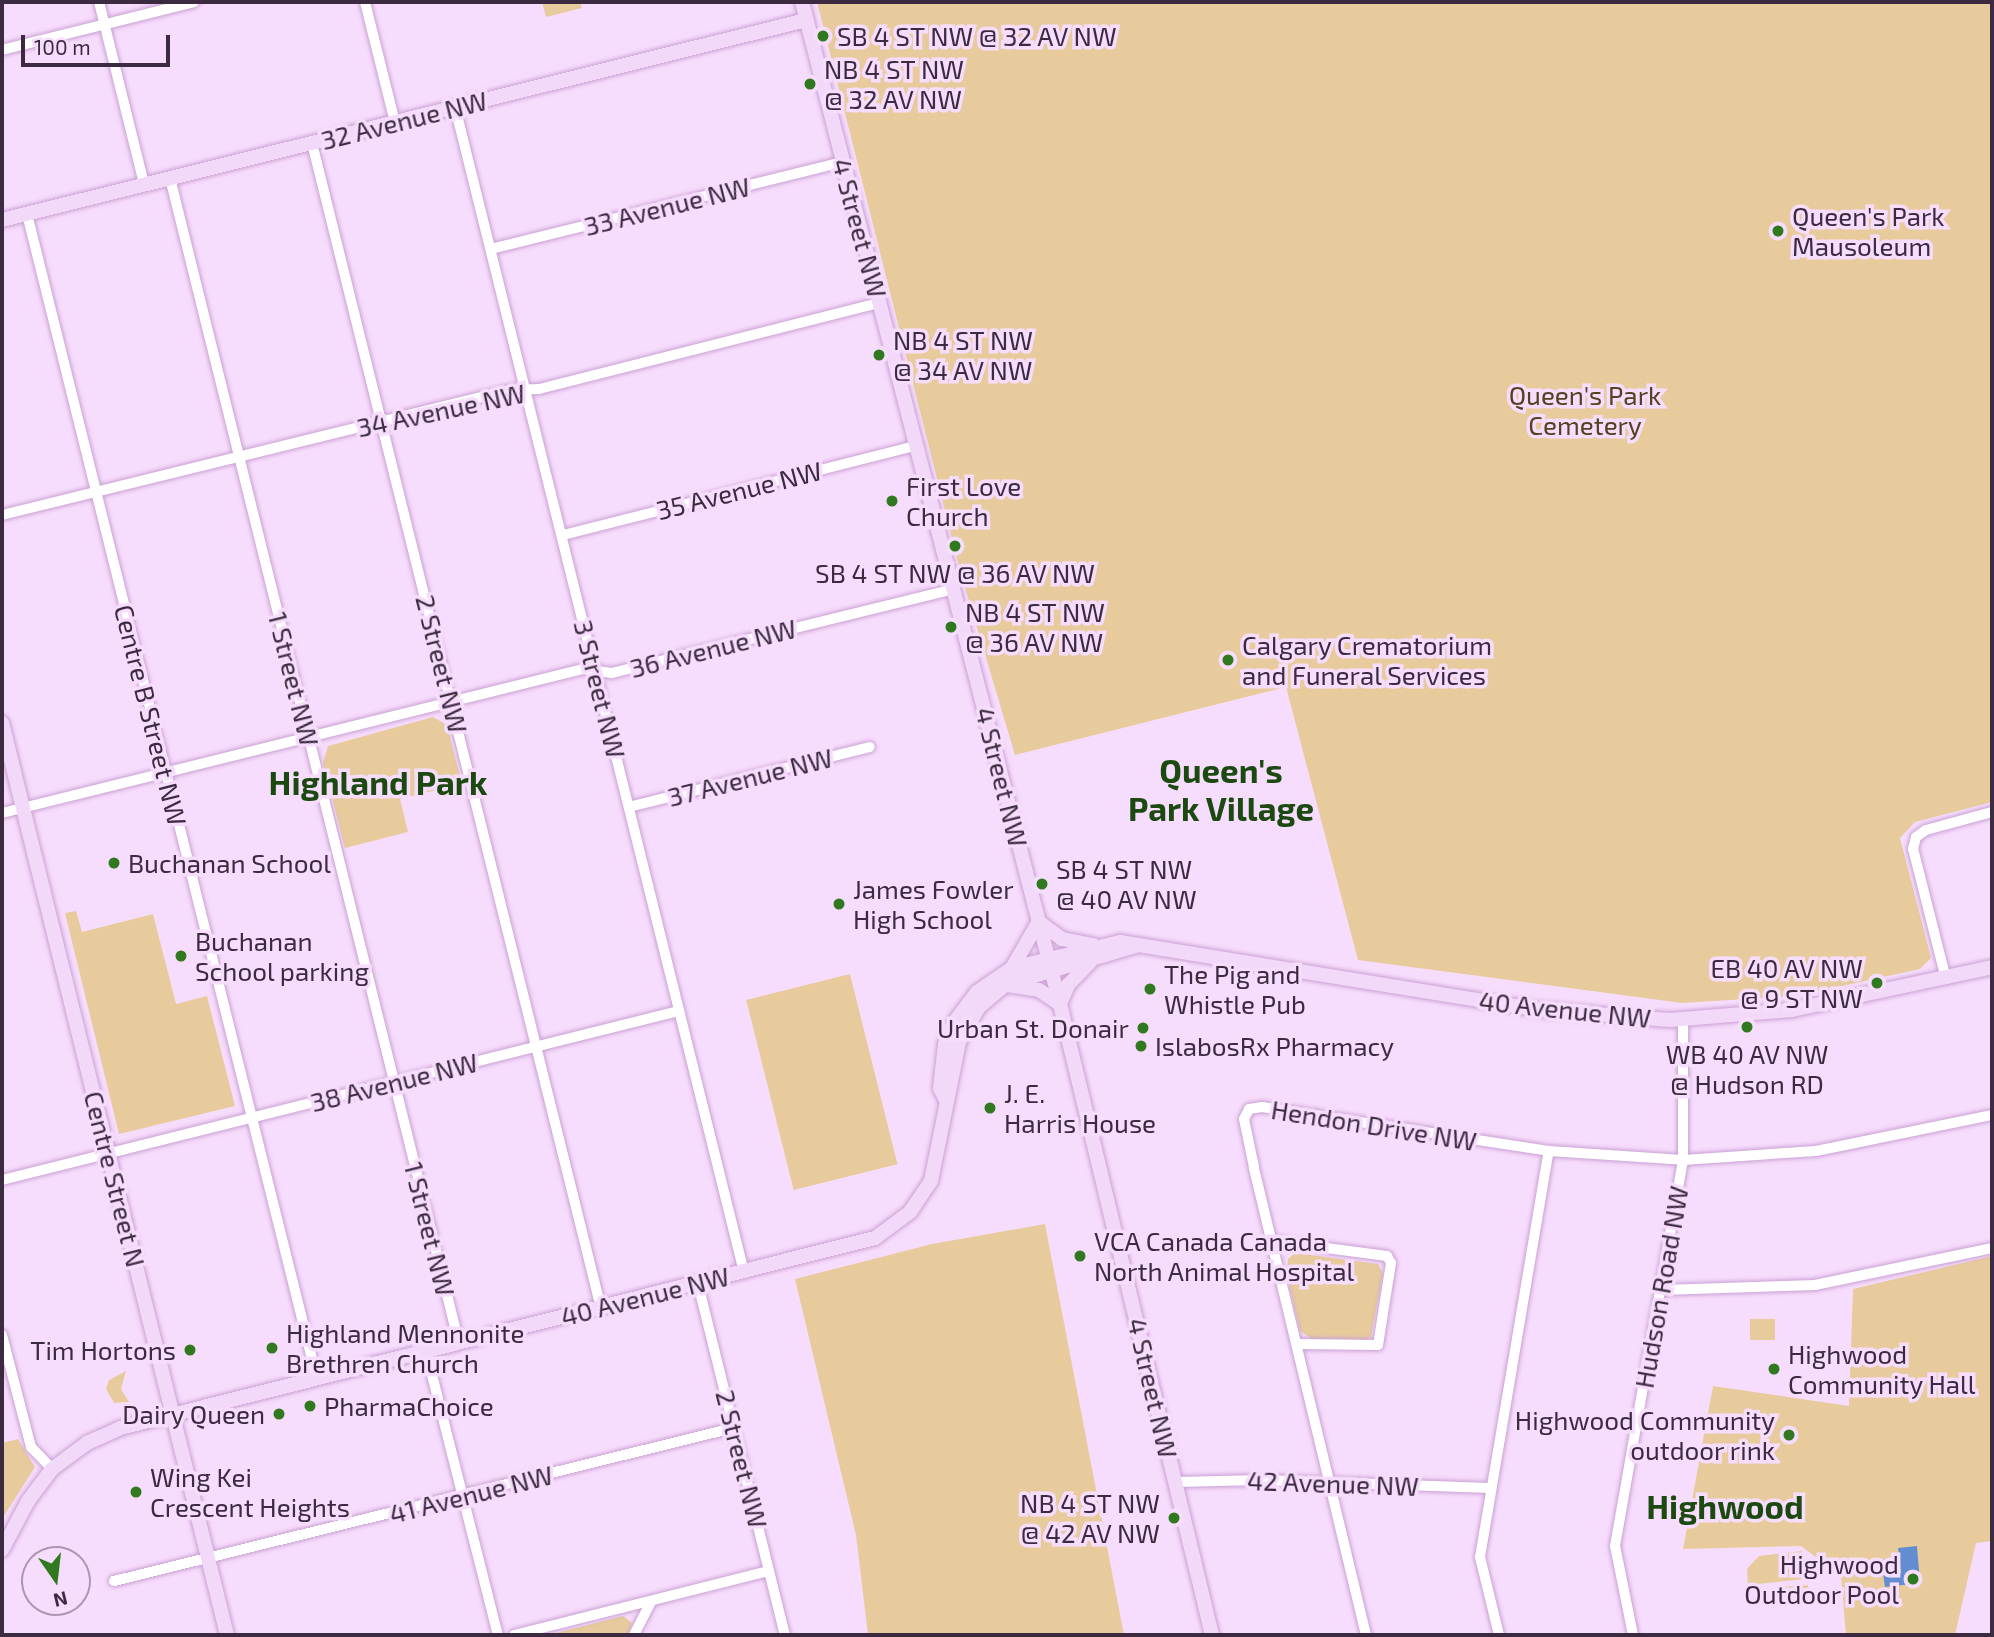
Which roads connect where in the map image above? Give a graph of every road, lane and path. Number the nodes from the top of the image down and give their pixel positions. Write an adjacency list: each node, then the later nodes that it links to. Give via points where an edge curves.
1 (99, 2): 6 (street)
2 (194, 2): 6 (street)
3 (365, 2): 9 (street)
4 (802, 2): 5 (street, 4 Street NW)
5 (806, 20): 8 (street, 32 Avenue NW); 11 (street, 4 Street NW)
6 (104, 24): 7 (street); 13 (street)
7 (2, 50)
8 (455, 107): 9 (street, 32 Avenue NW); 16 (street, 3 Street NW)
9 (395, 122): 10 (street, 32 Avenue NW)
10 (312, 143): 12 (street, 32 Avenue NW); 19 (street, 2 Street NW)
11 (843, 162): 16 (street, 33 Avenue NW); 17 (street, 4 Street NW)
12 (170, 178): 13 (street, 32 Avenue NW); 21 (street, 1 Street NW)
13 (144, 184): 14 (street, 32 Avenue NW)
14 (27, 214): 15 (street, 32 Avenue NW); 22 (street, Centre B Street NW)
15 (2, 220)
16 (491, 249): 18 (street, 3 Street NW)
17 (880, 303): 18 (street, 34 Avenue NW); 20 (street, 4 Street NW)
18 (526, 390): 19 (street, 34 Avenue NW); 24 (street, 3 Street NW)
19 (382, 422): 21 (street, 34 Avenue NW); 27 (street, 2 Street NW)
20 (916, 446): 24 (street, 35 Avenue NW); 25 (street, 4 Street NW)
21 (239, 457): 22 (street, 34 Avenue NW); 29 (street, 1 Street NW)
22 (97, 493): 23 (street, 34 Avenue NW); 31 (street, Centre B Street NW)
23 (2, 516)
24 (563, 535): 26 (street, 3 Street NW)
25 (954, 589): 26 (street, 36 Avenue NW, via 612,673); 36 (street, 4 Street NW)
26 (596, 671): 27 (street, 36 Avenue NW, via 583,669); 32 (street, 3 Street NW)
27 (451, 702): 29 (street, 36 Avenue NW); 48 (street, 2 Street NW)
28 (2, 723): 33 (street, Centre Street N)
29 (309, 737): 31 (street, 36 Avenue NW); 49 (street, 1 Street NW)
30 (870, 747): 32 (street, 37 Avenue NW)
31 (166, 773): 33 (street, 36 Avenue NW); 52 (street, Centre B Street NW)
32 (629, 807): 46 (street, 3 Street NW)
33 (23, 808): 34 (street, 36 Avenue NW); 54 (street, Centre Street N)
34 (2, 813)
35 (1992, 813): 43 (street, via 1926,830 1916,837 1913,849)
36 (1039, 922): 37 (street, via 1062,939); 40 (street, 4 Street NW); 42 (street)
37 (1101, 946): 38 (street, 40 Avenue NW, via 1121,942); 40 (street, 40 Avenue NW)
38 (1136, 946): 39 (street, 40 Avenue NW); 47 (street, 40 Avenue NW, via 1535,1009)
39 (1091, 961): 40 (street, 40 Avenue NW); 45 (street, via 1069,985)
40 (1050, 965): 42 (street, 40 Avenue NW); 44 (street, 40 Avenue NW); 45 (street, 4 Street NW)
41 (1992, 967): 43 (street, 40 Avenue NW)
42 (1012, 968): 50 (street, 40 Avenue NW, via 977,992 953,1024 940,1088)
43 (1946, 979): 47 (street, 40 Avenue NW, via 1793,1010)
44 (1006, 984): 45 (street, via 1039,990); 50 (street, 40 Avenue NW, via 979,1007 963,1030)
45 (1060, 1004): 71 (street, 4 Street NW)
46 (679, 1011): 48 (street, 38 Avenue NW); 59 (street, 3 Street NW)
47 (1683, 1019): 55 (street, Hudson Road NW)
48 (535, 1047): 49 (street, 38 Avenue NW); 62 (street, 2 Street NW)
49 (393, 1082): 52 (street, 38 Avenue NW); 64 (street, 1 Street NW)
50 (946, 1100): 59 (street, 40 Avenue NW, via 935,1172 918,1203 899,1223 864,1242)
51 (1992, 1115): 55 (street, Hendon Drive NW, via 1816,1151)
52 (250, 1118): 54 (street, 38 Avenue NW); 67 (street, Centre B Street NW)
53 (1549, 1151): 55 (street, Hendon Drive NW); 57 (street, Hendon Drive NW, via 1262,1107 1250,1109 1244,1119); 73 (street)
54 (109, 1153): 56 (street, 38 Avenue NW); 68 (street, Centre Street N)
55 (1683, 1160): 61 (street, Hudson Road NW)
56 (2, 1180)
57 (1273, 1241): 65 (street, Hendon Drive NW); 65 (street, via 1387,1256 1391,1263 1378,1345)
58 (1992, 1248): 61 (street, via 1815,1285)
59 (744, 1272): 60 (street, 40 Avenue NW)
60 (698, 1284): 62 (street, 40 Avenue NW); 69 (street, 2 Street NW)
61 (1662, 1290): 88 (street, Hudson Road NW, via 1615,1546)
62 (601, 1308): 64 (street, 40 Avenue NW)
63 (2, 1335): 70 (street, via 31,1447)
64 (459, 1343): 66 (street, 40 Avenue NW)
65 (1298, 1344): 72 (street, Hendon Drive NW)
66 (426, 1351): 67 (street, 40 Avenue NW); 74 (street)
67 (317, 1379): 68 (street, 40 Avenue NW)
68 (173, 1414): 70 (street, 40 Avenue NW, via 101,1436); 76 (street, Centre Street N)
69 (733, 1428): 74 (street, 41 Avenue NW); 77 (street, 2 Street NW)
70 (52, 1469): 75 (street, 40 Avenue NW, via 27,1501)
71 (1176, 1482): 72 (street, 42 Avenue NW); 85 (street, 4 Street NW)
72 (1329, 1483): 73 (street, 42 Avenue NW); 86 (street, Hendon Drive NW)
73 (1490, 1489): 87 (street, via 1480,1558)
74 (463, 1496): 76 (street, 41 Avenue NW); 81 (street)
75 (2, 1549)
76 (208, 1559): 78 (street, 41 Avenue NW); 80 (street, Centre Street N)
77 (769, 1571): 79 (street); 84 (street, 2 Street NW)
78 (114, 1581)
79 (651, 1601): 82 (street); 83 (street)
80 (227, 1635)
81 (498, 1635)
82 (514, 1635)
83 (634, 1635)
84 (785, 1635)
85 (1212, 1635)
86 (1366, 1635)
87 (1499, 1635)
88 (1633, 1635)

